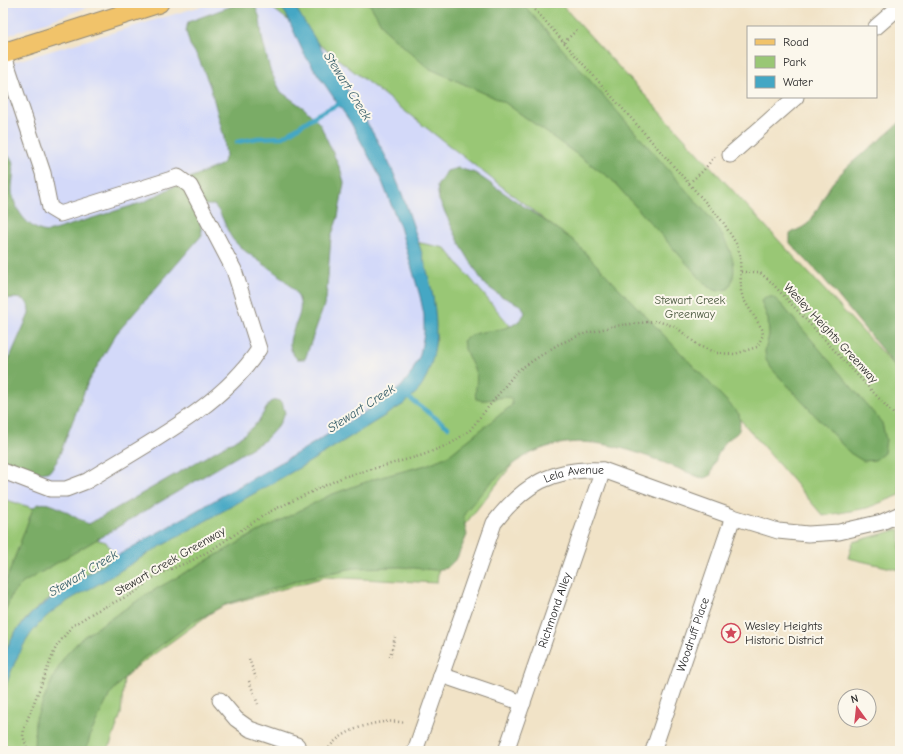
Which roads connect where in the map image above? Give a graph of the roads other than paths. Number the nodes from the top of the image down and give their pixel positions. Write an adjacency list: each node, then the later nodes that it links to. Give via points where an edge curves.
1 (159, 3): 4 (main road)
2 (900, 6): 3 (street)
3 (877, 26)
4 (3, 53): 8 (street, via 43,173 50,208 60,214 178,177 190,186 234,270 259,349 250,363 203,409 87,481 66,489 50,489)
5 (795, 98): 6 (street)
6 (724, 153)
7 (603, 470): 10 (street, Lela Avenue); 11 (street, Lela Avenue, via 581,469 556,474 531,486 508,505 494,523); 13 (street, Richmond Alley)
8 (3, 471)
9 (900, 514): 10 (street, Lela Avenue, via 882,522 854,529 808,534 763,528)
10 (733, 517): 17 (street, Woodruff Place)
11 (441, 675): 13 (street); 15 (street, Lela Avenue)
12 (220, 700): 14 (street, via 236,719 250,729)
13 (523, 704): 16 (street, Richmond Alley)
14 (297, 744)
15 (415, 751)
16 (506, 751)
17 (653, 751)

